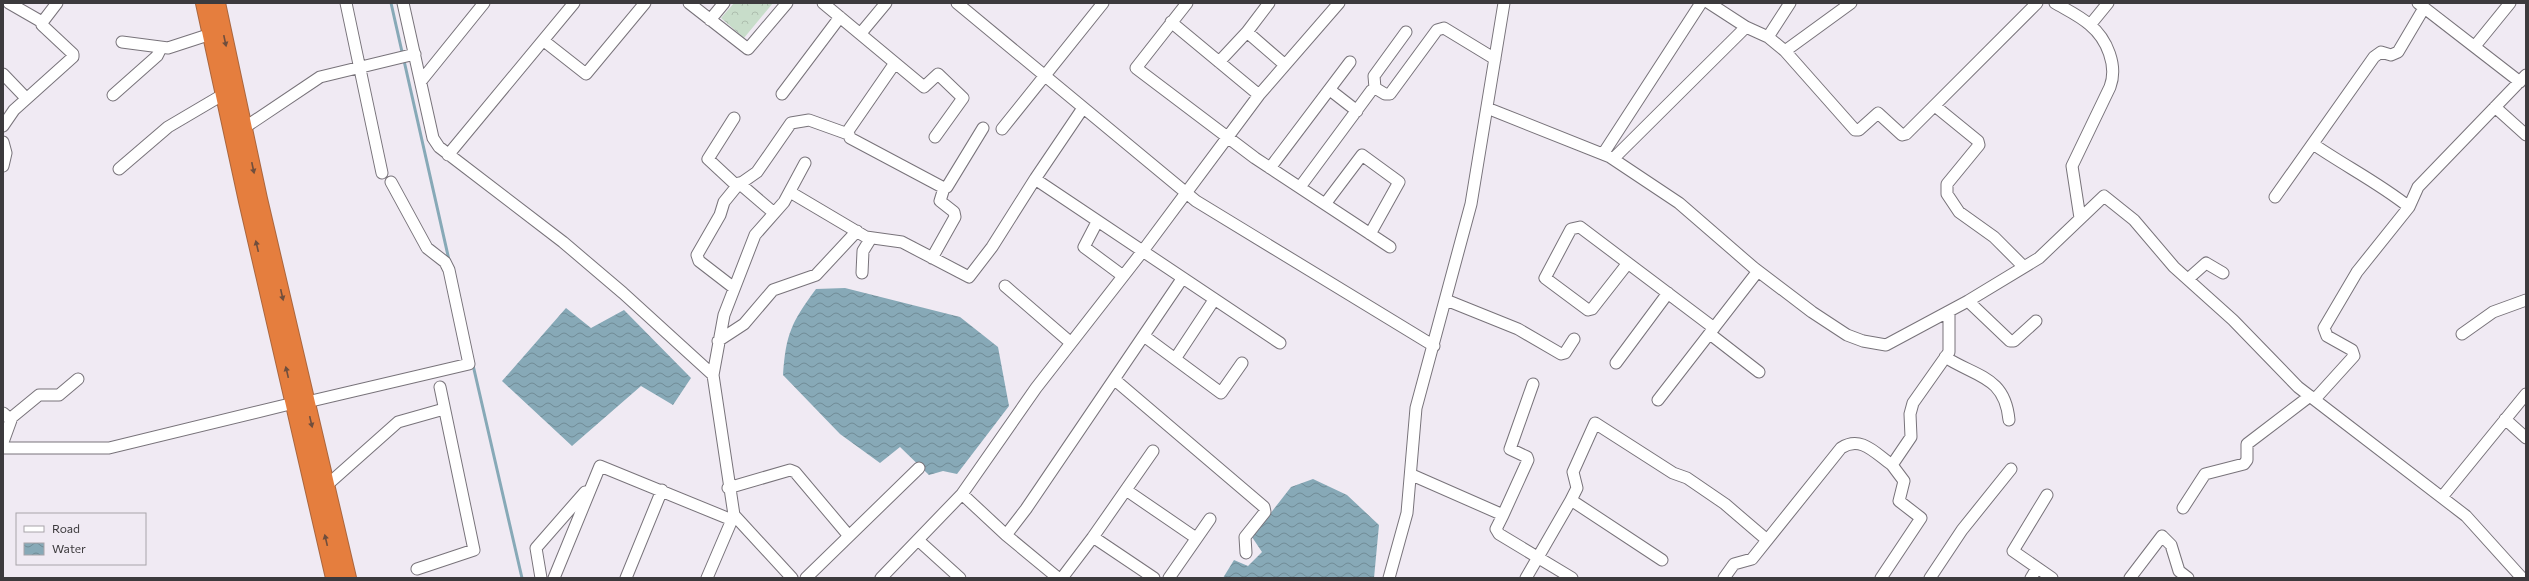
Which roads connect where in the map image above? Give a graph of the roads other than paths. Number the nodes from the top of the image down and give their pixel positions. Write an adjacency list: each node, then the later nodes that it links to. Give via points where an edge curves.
1 (9, 3): 32 (street)
2 (204, 3): 38 (highway)
3 (217, 3): 73 (highway, one-way to 73)
4 (346, 3): 52 (street)
5 (403, 3): 46 (street)
6 (484, 3): 56 (street)
7 (574, 3): 41 (street)
8 (645, 3): 41 (street, via 586,74)
9 (689, 3): 31 (street)
10 (724, 3): 31 (street)
11 (787, 3): 31 (street, via 748,49)
12 (823, 3): 30 (street)
13 (886, 3): 39 (street)
14 (957, 3): 54 (street)
15 (1187, 3): 33 (street)
16 (1268, 3): 36 (street)
17 (1339, 3): 51 (street)
18 (1504, 3): 47 (street)
19 (1701, 3): 81 (street)
20 (1709, 3): 35 (street)
21 (1790, 3): 40 (street)
22 (1849, 3): 45 (street)
23 (2037, 3): 64 (street)
24 (2055, 3): 34 (street)
25 (2108, 3): 34 (street)
26 (2510, 3): 43 (street)
27 (1100, 4): 54 (street)
28 (52, 5): 32 (street)
29 (2421, 5): 43 (street); 79 (street, via 2398,52 2391,55 2381,52 2374,57)
30 (840, 17): 39 (street); 60 (street)
31 (710, 20)
32 (42, 22): 63 (street, via 73,55)
33 (1171, 22): 48 (street); 77 (street, via 1136,68)
34 (2090, 25): 98 (street, via 2109,53 2114,77 2072,166)
35 (1746, 27): 40 (street); 81 (street)
36 (1247, 32): 48 (street); 51 (street)
37 (1406, 32): 57 (street, via 1374,76)
38 (211, 34): 44 (street); 59 (highway)
39 (861, 34): 50 (street)
40 (1768, 37): 45 (street)
41 (544, 41): 80 (street)
42 (122, 42): 44 (street)
43 (2475, 46): 55 (street)
44 (161, 48): 61 (street, via 157,56)
45 (1785, 51): 64 (street, via 1855,130 1859,130 1878,113 1898,133 1906,134)
46 (408, 56): 52 (street); 56 (street)
47 (1495, 59): 57 (street, via 1440,28 1390,94); 66 (street)
48 (1219, 62): 62 (street)
49 (1350, 62): 58 (street)
50 (895, 63): 74 (street); 76 (street, via 925,88 938,74 963,98)
51 (1285, 65): 62 (street)
52 (360, 67): 73 (street, via 330,73 313,80); 86 (street)
53 (3, 74): 63 (street)
54 (1044, 76): 65 (street); 72 (street)
55 (2523, 78): 67 (street)
56 (421, 81): 80 (street, via 433,138)
57 (1374, 88): 68 (street)
58 (1330, 90): 68 (street); 84 (street)
59 (224, 94): 73 (highway); 85 (street, via 168,127)
60 (782, 94)
61 (113, 95)
62 (1259, 95): 77 (street)
63 (26, 98): 70 (street, via 8,116)
64 (1935, 106): 107 (street, via 1978,141 1979,145 1947,184 1947,194 1959,212 1994,237)
65 (1083, 108): 87 (street); 93 (street)
66 (1487, 108): 81 (street); 118 (street, via 1471,204)
67 (2495, 108): 75 (street); 96 (street, via 2418,187)
68 (1357, 111): 90 (street)
69 (734, 118): 89 (street, via 708,159)
70 (3, 126)
71 (983, 128): 91 (street)
72 (1002, 129)
73 (238, 132): 144 (highway)
74 (848, 134): 89 (street, via 809,120 791,123 757,172); 91 (street, via 850,138)
75 (2526, 134)
76 (935, 137)
77 (1227, 137): 84 (street); 93 (street)
78 (3, 142): 83 (street, via 6,153)
79 (2313, 144): 94 (street); 96 (street, via 2379,184)
80 (448, 155): 136 (street, via 563,242)
81 (1608, 157): 108 (street, via 1679,203)
82 (805, 163): 92 (street)
83 (3, 166)
84 (1270, 168): 90 (street)
85 (119, 169)
86 (382, 173)
87 (1035, 179): 99 (street); 105 (street, via 971,276 966,277)
88 (390, 182): 144 (street, via 428,248 445,262 449,270 469,364)
89 (738, 185): 97 (street); 115 (street, via 724,202 720,215 697,255 699,261)
90 (1300, 187): 95 (street)
91 (944, 188): 105 (street, via 940,201 954,212 955,217)
92 (790, 192): 97 (street); 100 (street)
93 (1186, 192): 104 (street); 130 (street, via 1196,201)
94 (2275, 197)
95 (1325, 204): 101 (street); 101 (street, via 1362,155 1399,182)
96 (2409, 207): 142 (street, via 2357,272 2324,328 2327,336 2354,352)
97 (774, 213): 115 (street, via 755,235)
98 (2080, 218): 107 (street, via 2039,258); 113 (street, via 2104,196 2134,220 2174,267)
99 (1097, 222): 104 (street); 111 (street, via 1084,247)
100 (857, 231): 102 (street); 127 (street, via 816,275 773,290 744,324)
101 (1370, 234): 103 (street)
102 (871, 238): 105 (street, via 902,242); 109 (street, via 863,251)
103 (1390, 247)
104 (1142, 252): 111 (street); 112 (street)
105 (932, 258)
106 (1628, 263): 106 (street, via 1577,226 1572,229 1545,278 1588,310 1592,309); 116 (street)
107 (2024, 267): 120 (street)
108 (1758, 271): 121 (street, via 1847,335 1876,344 1886,345); 123 (street)
109 (862, 273)
110 (2223, 273): 113 (street, via 2206,263)
111 (1123, 276): 128 (street)
112 (1182, 279): 117 (street); 125 (street)
113 (2188, 279): 142 (street)
114 (1005, 286): 128 (street)
115 (734, 288): 127 (street, via 724,314)
116 (1668, 293): 123 (street); 134 (street)
117 (1214, 300): 129 (street); 132 (street)
118 (1446, 300): 126 (street, via 1518,329 1561,354); 130 (street)
119 (2526, 300): 124 (street, via 2492,312)
120 (1968, 302): 121 (street); 122 (street, via 2010,341 2014,341)
121 (1949, 312): 131 (street, via 1950,348)
122 (2036, 321)
123 (1712, 331): 135 (street); 143 (street)
124 (2462, 334)
125 (1144, 336): 132 (street); 138 (street)
126 (1574, 339)
127 (718, 341): 136 (street)
128 (1071, 343): 162 (street, via 1036,388)
129 (1280, 343)
130 (1434, 346): 156 (street, via 1416,408)
131 (1945, 357): 148 (street, via 1992,382 2005,399); 153 (street, via 1913,403 1910,414 1911,437)
132 (1175, 359): 133 (street, via 1221,393)
133 (1242, 363)
134 (1616, 364)
135 (1759, 372)
136 (713, 375): 159 (street)
137 (78, 379): 146 (street, via 59,395 39,395)
138 (1115, 380): 170 (street); 176 (street, via 1264,507 1265,512 1245,537)
139 (1533, 384): 167 (street, via 1510,449 1527,457 1528,460)
140 (440, 387): 145 (street)
141 (2526, 394): 147 (street)
142 (2312, 398): 164 (street); 166 (street, via 2247,444 2247,460 2244,464 2205,474)
143 (1658, 400)
144 (300, 402): 151 (street, via 110,448); 158 (highway, one-way to 158); 181 (highway, one-way to 144)
145 (444, 409): 158 (street, via 398,422); 180 (street, via 474,550)
146 (7, 416): 150 (street)
147 (2505, 418): 149 (street); 164 (street)
148 (2009, 420)
149 (2526, 438)
150 (3, 442)
151 (3, 448)
152 (1153, 451): 161 (street)
153 (1892, 465): 175 (street, via 1860,443 1849,443 1832,459); 199 (street, via 1904,481 1900,503 1921,518)
154 (919, 468): 171 (street)
155 (2011, 469): 200 (street, via 1962,530)
156 (1412, 474): 167 (street); 195 (street, via 1407,513)
157 (591, 485): 160 (street, via 598,467 602,465); 183 (street, via 536,548); 184 (street)
158 (326, 486): 182 (highway)
159 (728, 488): 168 (street); 171 (street, via 790,470 795,472)
160 (662, 490): 168 (street); 185 (street)
161 (1126, 490): 172 (street); 173 (street)
162 (962, 494): 170 (street); 174 (street)
163 (2047, 495): 179 (street, via 2013,551)
164 (2442, 497): 205 (street, via 2466,516)
165 (1571, 500): 175 (street, via 1577,488 1573,472 1594,424 1673,473 1687,478 1740,515); 177 (street); 178 (street)
166 (2183, 508)
167 (1503, 515): 177 (street, via 1497,532)
168 (733, 518): 186 (street); 187 (street)
169 (1210, 519): 173 (street)
170 (1006, 535): 191 (street)
171 (849, 536): 188 (street)
172 (1093, 537): 192 (street); 193 (street)
173 (1196, 538): 194 (street)
174 (918, 540): 189 (street); 190 (street)
175 (1767, 540): 198 (street, via 1752,560 1734,564)
176 (1246, 553)
177 (1540, 557): 196 (street); 197 (street)
178 (1662, 560)
179 (2037, 568): 201 (street); 202 (street)
180 (417, 569)
181 (334, 578)
182 (348, 578)
183 (541, 578)
184 (554, 578)
185 (626, 578)
186 (707, 578)
187 (792, 578)
188 (806, 578)
189 (881, 578)
190 (960, 578)
191 (1058, 578)
192 (1062, 578)
193 (1154, 578)
194 (1169, 578)
195 (1389, 578)
196 (1526, 578)
197 (1572, 578)
198 (1724, 578)
199 (1881, 578)
200 (1930, 578)
201 (2031, 578)
202 (2052, 578)
203 (2130, 578): 204 (street, via 2162,536 2171,545 2179,571)
204 (2188, 578)
205 (2522, 578)

